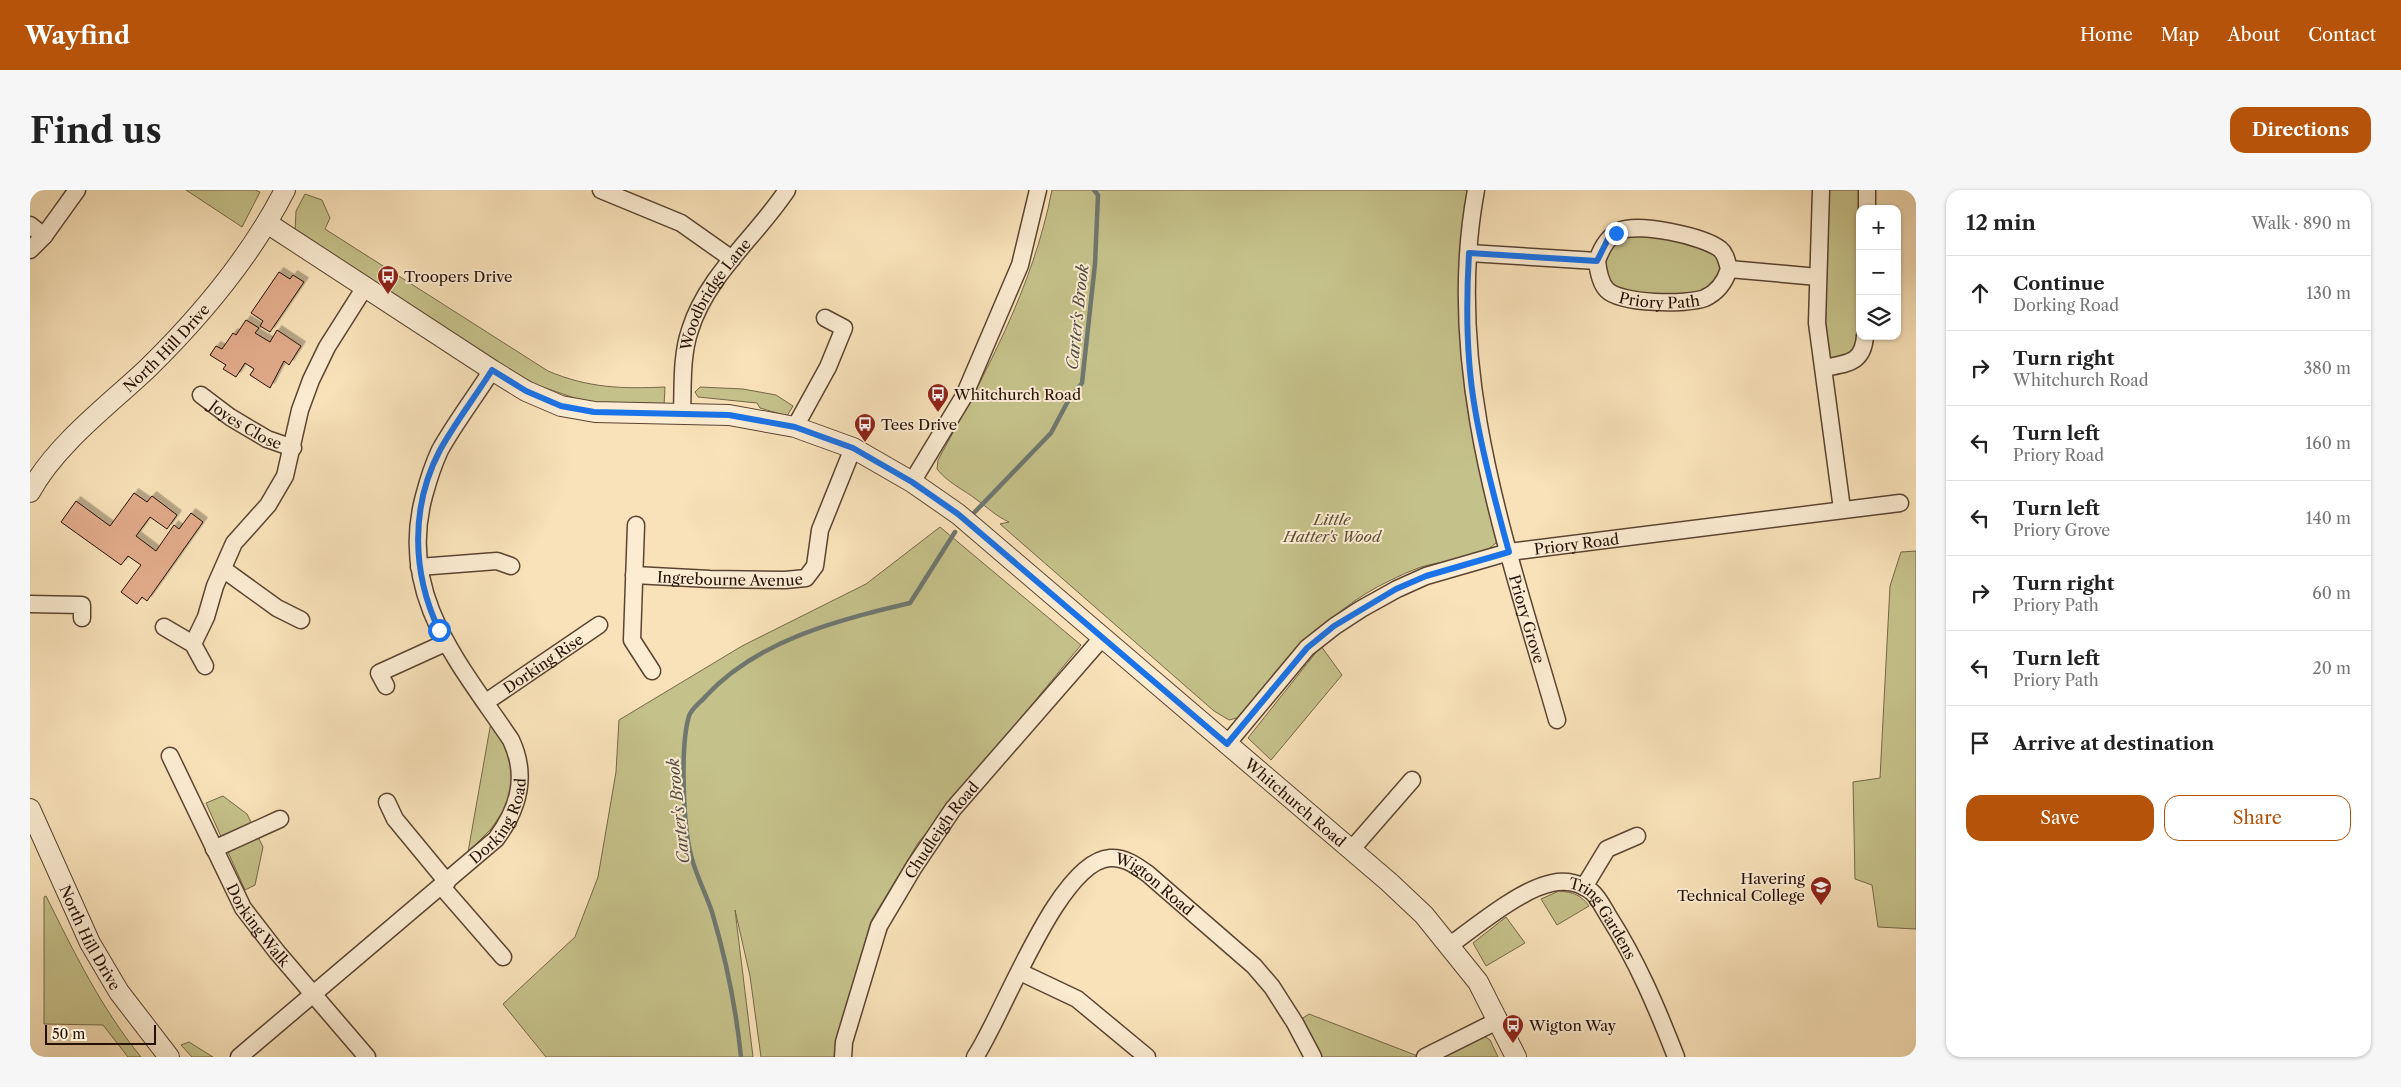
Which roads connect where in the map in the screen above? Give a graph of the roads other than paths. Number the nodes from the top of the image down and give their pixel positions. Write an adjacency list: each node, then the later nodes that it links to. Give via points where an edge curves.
1 (77, 190): 12 (street)
2 (285, 190): 10 (street, North Hill Drive)
3 (602, 190): 15 (street, via 681,223)
4 (787, 190): 15 (street, Woodbridge Lane)
5 (1038, 190): 29 (street, via 1020,265 964,396)
6 (1476, 190): 14 (street, Priory Grove, via 1470,220)
7 (1821, 190): 18 (street)
8 (1867, 190): 9 (street)
9 (1867, 205)
10 (267, 223): 19 (street, Whitchurch Road); 30 (street, North Hill Drive, via 220,288 182,333 65,446)
11 (30, 225): 12 (street)
12 (44, 236): 13 (street)
13 (30, 250)
14 (1469, 253): 16 (street); 34 (street, Priory Grove, via 1469,356 1474,407)
15 (732, 259): 25 (street, Woodbridge Lane, via 700,304 689,332)
16 (1597, 261): 17 (street, via 1608,239 1620,230 1649,230 1679,233 1711,243 1722,250); 17 (street, Priory Path, via 1606,289 1632,300 1705,298 1720,288)
17 (1729, 269): 18 (street)
18 (1818, 277): 22 (street, via 1817,323)
19 (365, 288): 23 (street, Whitchurch Road); 27 (street, via 327,347 311,380 300,410)
20 (825, 318): 26 (street, via 844,328 828,366)
21 (1864, 340): 22 (street, via 1863,349 1854,361)
22 (1824, 368): 32 (street)
23 (492, 370): 25 (street, Whitchurch Road, via 526,391 561,406 594,412); 35 (street, Dorking Road, via 440,450 432,468 419,520)
24 (201, 395): 27 (street, Joyes Close, via 267,440)
25 (682, 414): 26 (street, Whitchurch Road, via 729,415)
26 (795, 427): 28 (street, Whitchurch Road)
27 (293, 448): 37 (street, via 276,493 252,526 234,543)
28 (853, 448): 29 (street, Whitchurch Road); 38 (street, Ingrebourne Avenue, via 820,530 815,566 806,578 710,580)
29 (912, 482): 44 (street, Whitchurch Road, via 958,514)
30 (30, 492)
31 (1900, 503): 32 (street, Priory Road)
32 (1842, 509): 34 (street, Priory Road)
33 (636, 525): 38 (street, Ingrebourne Avenue)
34 (1509, 552): 51 (street, Priory Grove); 52 (street, Priory Road, via 1426,576 1396,589 1334,626 1307,648)
35 (419, 566): 36 (street, via 497,561); 45 (street, Dorking Road, via 426,599)
36 (511, 566)
37 (223, 569): 41 (street, via 278,608); 46 (street, via 206,617)
38 (634, 575): 48 (street, Ingrebourne Avenue, via 632,640)
39 (30, 604): 40 (street, via 82,605)
40 (82, 618)
41 (301, 620)
42 (599, 625): 50 (street, Dorking Rise)
43 (164, 627): 46 (street)
44 (1102, 638): 52 (street, Whitchurch Road); 71 (street, Chudleigh Road, via 953,809 914,867 879,926 844,1042)
45 (445, 643): 49 (street, via 379,673); 50 (street, Dorking Road)
46 (192, 644): 47 (street)
47 (205, 666)
48 (652, 672)
49 (386, 686)
50 (486, 702): 61 (street, Dorking Road, via 512,740 518,754 521,783 510,819 496,839)
51 (1558, 720)
52 (1227, 744): 60 (street, Whitchurch Road)
53 (170, 756): 59 (street, Dorking Walk)
54 (1412, 780): 60 (street, Whitchurch Road)
55 (387, 802): 61 (street, via 395,819)
56 (30, 809): 68 (street, North Hill Drive, via 90,943 118,992)
57 (280, 819): 59 (street)
58 (1637, 836): 62 (street, via 1607,849)
59 (214, 849): 66 (street, Dorking Walk, via 243,908)
60 (1351, 850): 63 (street, Whitchurch Road, via 1424,915)
61 (445, 884): 64 (street); 66 (street, Dorking Road)
62 (1584, 887): 63 (street, Tring Gardens, via 1572,882 1559,882 1539,887 1498,910); 77 (street, Tring Gardens, via 1594,894 1640,970)
63 (1450, 946): 67 (street, Whitchurch Road, via 1478,982)
64 (503, 956)
65 (1020, 972): 72 (street, Wigton Road); 73 (street, via 1077,999); 74 (street, Wigton Road, via 1039,931 1082,873 1100,861 1122,859 1148,874 1254,966 1277,994)
66 (314, 995): 69 (street, Dorking Road); 70 (street)
67 (1499, 1020): 75 (street); 76 (street, Whitchurch Road)
68 (169, 1057)
69 (239, 1057)
70 (367, 1057)
71 (845, 1057)
72 (975, 1057)
73 (1147, 1057)
74 (1313, 1057)
75 (1425, 1057)
76 (1516, 1057)
77 (1676, 1057)

